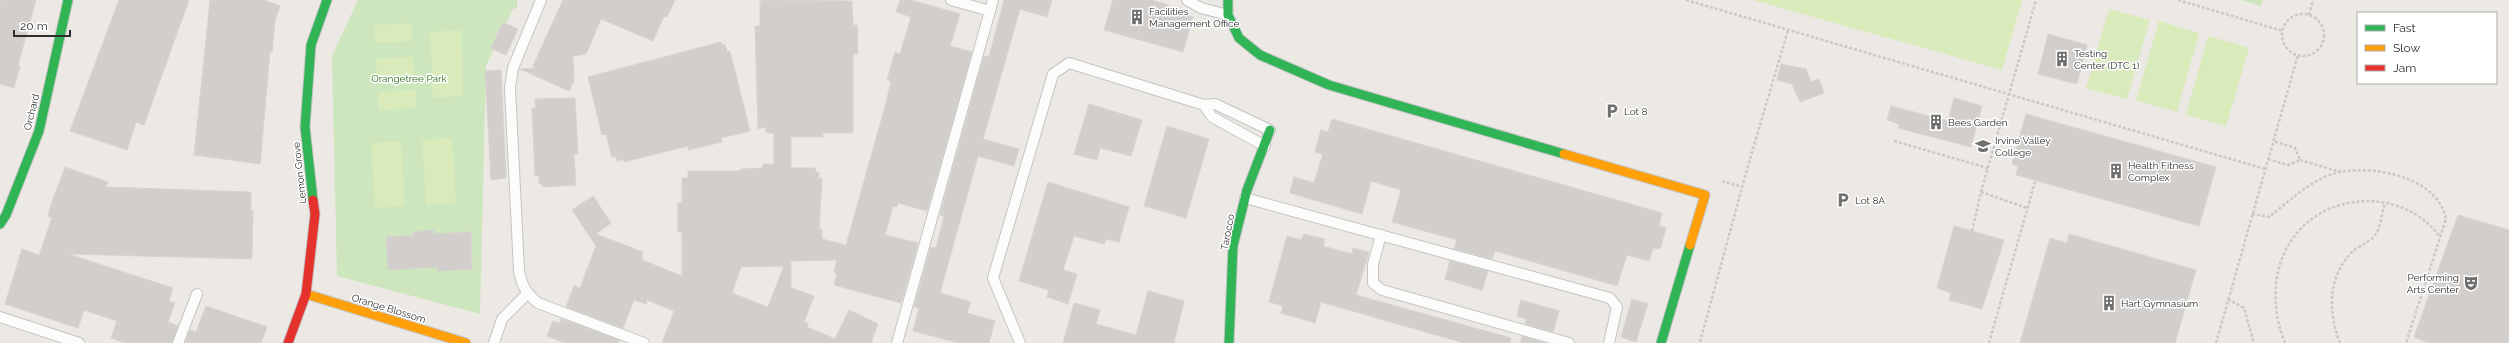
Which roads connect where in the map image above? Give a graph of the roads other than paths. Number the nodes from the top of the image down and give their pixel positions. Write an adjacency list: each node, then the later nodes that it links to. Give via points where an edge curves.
1 (68, 0): 14 (street, Orchard, via 39,131 6,215)
2 (327, 0): 17 (street, Lemon Grove, via 311,45 305,127 315,214)
3 (541, 0): 18 (lane, via 513,68 510,88 519,272 522,286)
4 (951, 0): 8 (lane)
5 (993, 0): 8 (lane)
6 (1187, 0): 9 (lane, via 1201,8)
7 (1228, 0): 9 (street)
8 (990, 11): 26 (lane)
9 (1228, 15): 31 (street, via 1239,38 1260,55 1329,85 1705,195)
10 (1204, 105): 11 (lane, via 1215,104); 12 (lane, via 1212,117); 27 (lane, via 1069,63 1053,74 993,278)
11 (1270, 130): 12 (street, Tarocco)
12 (1265, 146): 13 (street, Tarocco)
13 (1245, 198): 15 (lane); 28 (street, Tarocco, via 1233,246)
14 (0, 224)
15 (1382, 235): 29 (lane, via 1373,264 1373,283 1382,290); 30 (lane, via 1610,298 1617,307)
16 (197, 294): 21 (lane)
17 (306, 294): 22 (street, Lemon Grove); 23 (street, Orange Blossom)
18 (528, 294): 24 (lane, via 502,319); 25 (lane, via 538,303)
19 (0, 317): 20 (lane)
20 (79, 343)
21 (178, 343)
22 (288, 343)
23 (466, 343)
24 (494, 343)
25 (644, 343)
26 (897, 343)
27 (1020, 343)
28 (1229, 343)
29 (1569, 343)
30 (1608, 343)
31 (1661, 343)

